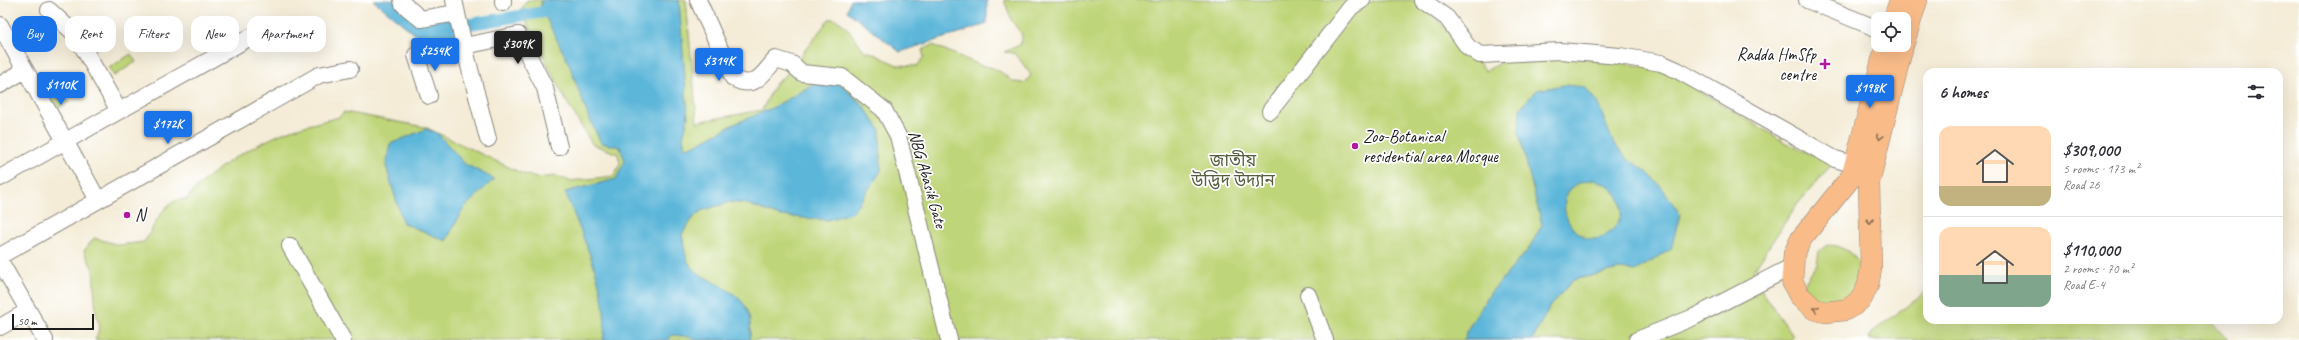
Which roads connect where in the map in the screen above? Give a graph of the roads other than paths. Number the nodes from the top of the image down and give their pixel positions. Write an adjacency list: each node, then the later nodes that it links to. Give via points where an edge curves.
1 (402, 0): 8 (street, via 402,4 421,19)
2 (698, 0): 39 (street, NBG Abasik Gate, via 733,78 743,84 754,83 776,59 792,64 802,73 842,77 884,110 898,136)
3 (1362, 0): 23 (street, via 1351,7)
4 (1422, 0): 27 (street, via 1447,18 1468,47 1480,55 1560,51 1620,56 1661,63)
5 (1807, 0): 13 (street)
6 (1900, 0): 10 (main road)
7 (1917, 0): 11 (main road)
8 (455, 6): 15 (street)
9 (49, 10): 22 (street, via 76,35)
10 (1896, 12)
11 (1911, 20)
12 (0, 26): 19 (street)
13 (1871, 26)
14 (247, 39): 22 (street)
15 (464, 44): 21 (street, via 416,55); 24 (street); 26 (street, via 518,35 545,88)
16 (1885, 52): 27 (main road)
17 (1901, 52): 27 (main road, one-way to 27)
18 (350, 68): 29 (street, via 319,75)
19 (25, 70): 20 (street); 25 (street)
20 (0, 85)
21 (429, 96)
22 (119, 111): 25 (street)
23 (1270, 111)
24 (488, 139)
25 (65, 141): 28 (street); 29 (street)
26 (559, 147)
27 (1859, 174): 33 (main road, via 1801,239); 33 (main road, one-way to 33, via 1871,269 1862,298 1845,310 1825,312 1814,309 1799,295 1792,281)
28 (0, 178)
29 (98, 200): 31 (street)
30 (290, 246): 38 (street)
31 (0, 256)
32 (0, 261): 35 (street)
33 (1791, 267): 41 (street, via 1694,317)
34 (1308, 295): 40 (street)
35 (28, 311): 36 (street); 37 (street)
36 (0, 327)
37 (45, 340)
38 (343, 340)
39 (949, 340)
40 (1325, 340)
41 (1636, 340)

